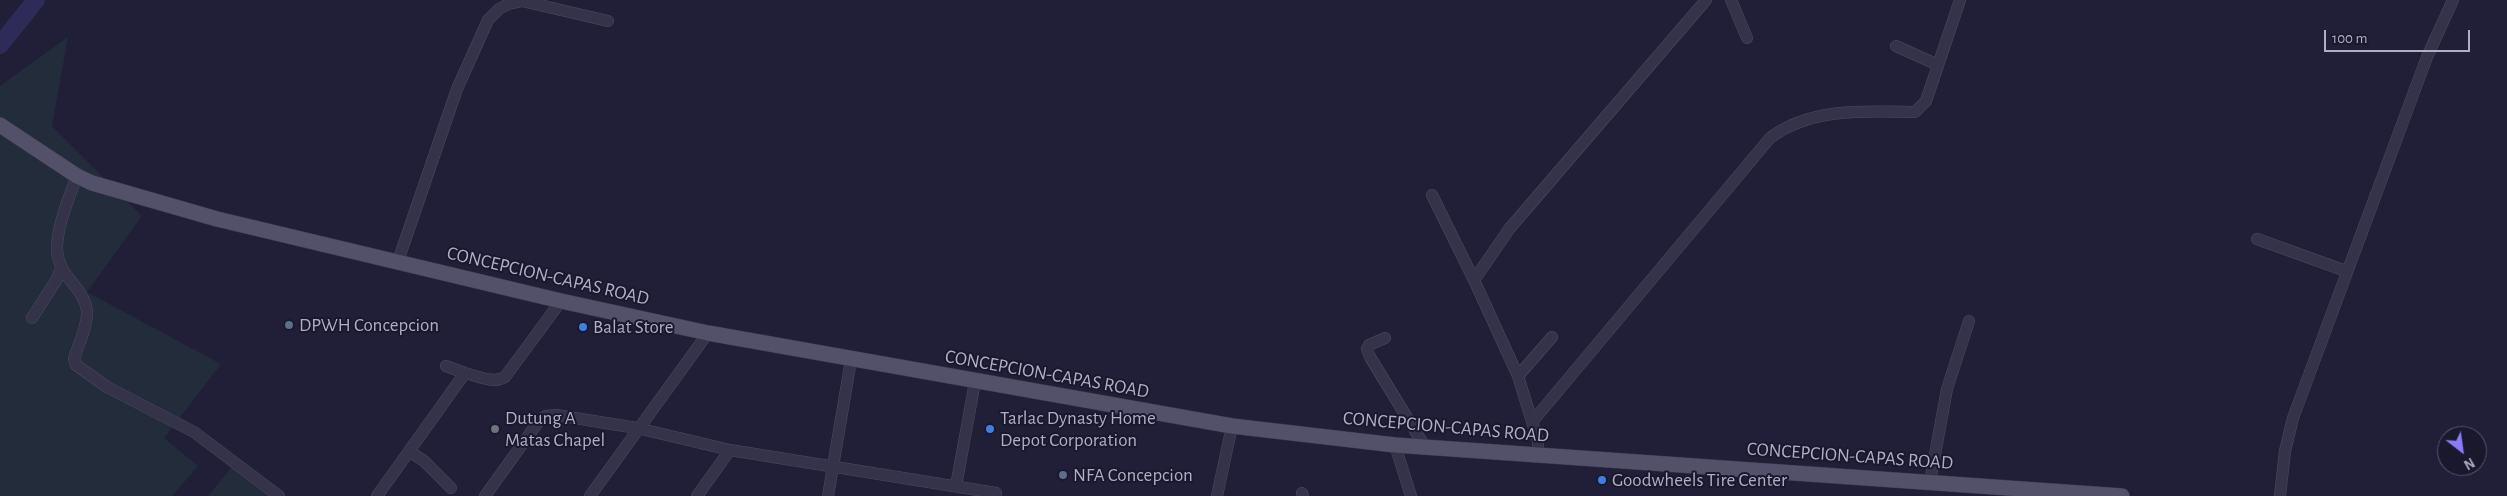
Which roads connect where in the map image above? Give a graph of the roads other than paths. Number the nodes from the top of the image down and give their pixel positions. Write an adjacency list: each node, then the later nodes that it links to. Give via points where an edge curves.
1 (1706, 0): 16 (street, via 1510,228)
2 (1731, 0): 6 (street)
3 (1960, 0): 8 (street)
4 (2453, 0): 15 (street, via 2427,57)
5 (608, 21): 13 (street, via 522,1 499,9 488,20 454,98)
6 (1747, 38)
7 (1896, 46): 8 (street)
8 (1938, 65): 28 (street, via 1926,101 1915,112 1862,111 1799,120 1770,138)
9 (0, 124): 10 (main road, CONCEPCION-CAPAS ROAD)
10 (76, 176): 13 (main road, CONCEPCION-CAPAS ROAD, via 217,218); 14 (street, via 57,243)
11 (1432, 194): 16 (street)
12 (2257, 239): 15 (street)
13 (398, 261): 17 (main road, CONCEPCION-CAPAS ROAD)
14 (61, 268): 18 (street, via 57,280); 42 (street, via 87,310 74,359 76,365 107,387 194,432)
15 (2346, 271): 51 (street, via 2293,418)
16 (1474, 280): 26 (street)
17 (561, 301): 20 (main road, CONCEPCION-CAPAS ROAD); 25 (street, via 505,378 490,380)
18 (32, 318)
19 (1970, 321): 37 (street, via 1947,389)
20 (708, 333): 23 (main road, CONCEPCION-CAPAS ROAD); 30 (street)
21 (1552, 337): 26 (street)
22 (1385, 338): 32 (street, via 1367,349)
23 (851, 360): 27 (main road, CONCEPCION-CAPAS ROAD); 36 (street)
24 (446, 366): 25 (street)
25 (465, 373): 34 (street)
26 (1518, 376): 28 (street)
27 (975, 382): 29 (main road, CONCEPCION-CAPAS ROAD); 38 (street)
28 (1532, 422): 35 (street)
29 (1232, 426): 31 (main road, CONCEPCION-CAPAS ROAD); 48 (street)
30 (637, 428): 33 (street); 44 (street, via 556,414 546,416 530,432); 45 (street)
31 (1394, 445): 32 (main road, CONCEPCION-CAPAS ROAD); 49 (street)
32 (1425, 447): 35 (main road, CONCEPCION-CAPAS ROAD)
33 (730, 450): 36 (street); 46 (street)
34 (409, 451): 39 (street); 43 (street)
35 (1538, 454): 37 (main road, CONCEPCION-CAPAS ROAD)
36 (834, 466): 38 (street); 47 (street)
37 (1930, 482): 40 (main road, CONCEPCION-CAPAS ROAD)
38 (956, 486): 41 (street)
39 (451, 488)
40 (1995, 491): 50 (main road, CONCEPCION-CAPAS ROAD)
41 (996, 493)
42 (279, 496)
43 (377, 496)
44 (485, 496)
45 (590, 496)
46 (697, 496)
47 (828, 496)
48 (1217, 496)
49 (1411, 496)
50 (2122, 496)
51 (2280, 496)

